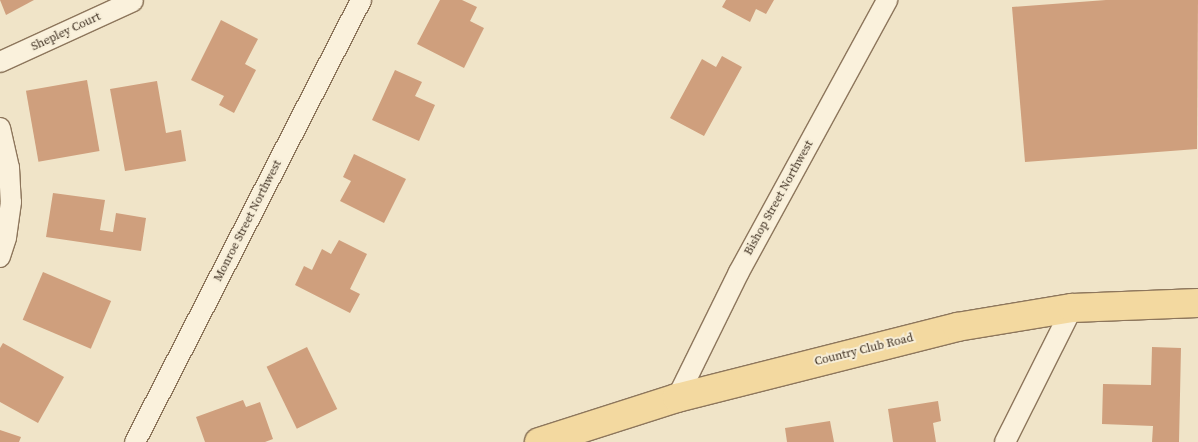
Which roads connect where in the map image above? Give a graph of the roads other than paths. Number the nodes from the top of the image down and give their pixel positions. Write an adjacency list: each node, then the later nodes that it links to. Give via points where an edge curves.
1 (361, 0): 10 (street, Monroe Street Northwest)
2 (887, 0): 9 (street, Bishop Street Northwest, via 739,272)
3 (133, 1): 4 (street, Shepley Court)
4 (0, 62)
5 (0, 128): 6 (street, via 9,168 11,202)
6 (0, 257)
7 (1198, 303): 8 (main road, Country Club Road)
8 (1072, 308): 9 (main road, Country Club Road, via 957,326); 12 (street)
9 (677, 398): 11 (main road, Country Club Road)
10 (134, 442)
11 (538, 442)
12 (1005, 442)

